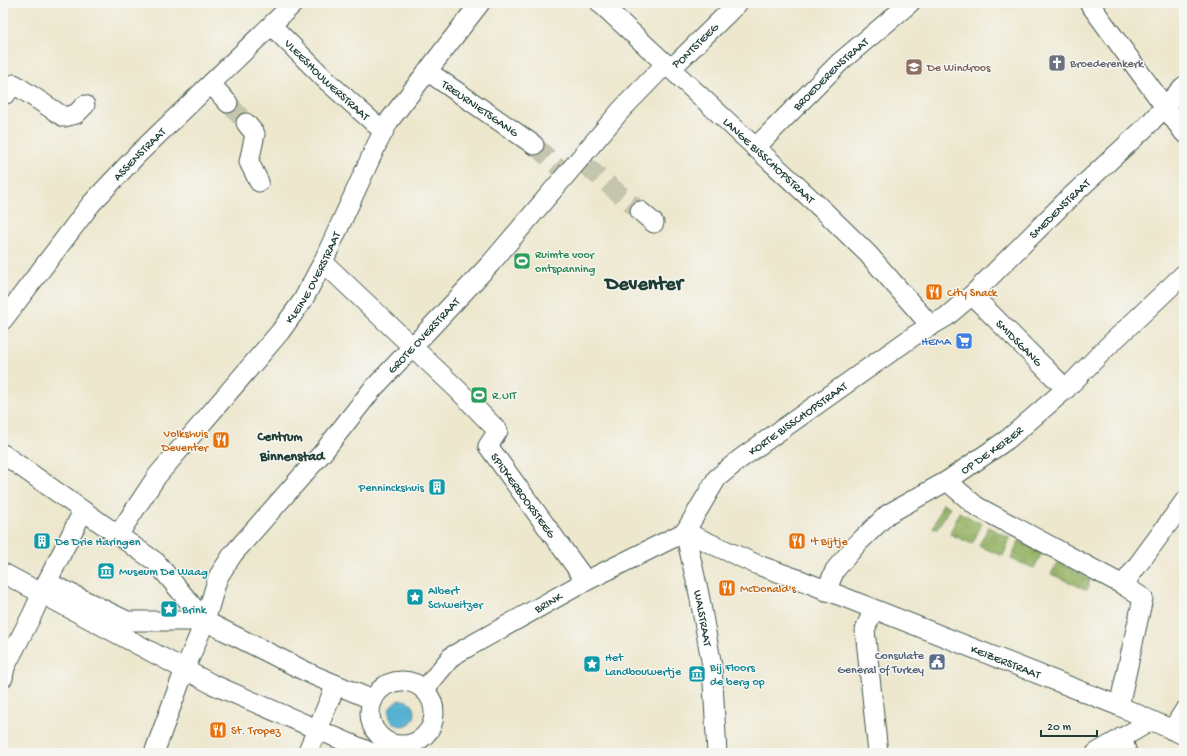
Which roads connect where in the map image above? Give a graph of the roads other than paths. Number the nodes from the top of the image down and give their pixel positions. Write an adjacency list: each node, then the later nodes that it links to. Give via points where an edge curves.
1 (294, 3): 7 (street, ASSENSTRAAT)
2 (480, 3): 9 (street, KLEINE OVERSTRAAT)
3 (600, 3): 8 (street, LANGE BISSCHOPSTRAAT)
4 (738, 3): 8 (street, PONTSTEEG, via 678,62)
5 (910, 3): 20 (street, BROEDERENSTRAAT, via 840,62)
6 (1089, 3): 15 (street)
7 (272, 26): 10 (street, ASSENSTRAAT); 17 (street, VLEESHOUWERSTRAAT, via 328,82)
8 (668, 68): 20 (street, LANGE BISSCHOPSTRAAT); 27 (street, GROTE OVERSTRAAT, via 659,71 622,109 582,162)
9 (427, 71): 17 (street, KLEINE OVERSTRAAT); 19 (street, TREURNIETSGANG)
10 (212, 84): 13 (street); 25 (street, ASSENSTRAAT, via 137,156 92,204)
11 (1184, 86): 15 (street, SMEDENSTRAAT)
12 (4, 95): 14 (street, via 14,84 64,117 76,114)
13 (228, 103)
14 (84, 105)
15 (1165, 105): 18 (street); 24 (street, SMEDENSTRAAT, via 1146,127 1067,200)
16 (246, 123): 21 (street, via 255,134 249,162)
17 (383, 131): 22 (street, KLEINE OVERSTRAAT)
18 (1184, 133)
19 (534, 145)
20 (755, 148): 26 (street, LANGE BISSCHOPSTRAAT, via 868,254)
21 (259, 182)
22 (323, 262): 27 (street, SPIJKERBOORSTEEG); 34 (street, KLEINE OVERSTRAAT, via 280,332 157,476)
23 (1184, 274): 28 (street, OP DE KEIZER)
24 (972, 295): 26 (street, SMEDENSTRAAT); 28 (street, SMIDSGANG)
25 (3, 320)
26 (931, 326): 33 (street, KORTE BISSCHOPSTRAAT, via 914,335 717,478)
27 (412, 346): 36 (street, SPIJKERBOORSTEEG, via 498,431 488,446); 41 (street, GROTE OVERSTRAAT, via 371,391 324,451 232,554 218,577)
28 (1066, 389): 30 (street, OP DE KEIZER, via 1008,439)
29 (3, 454): 32 (street)
30 (947, 481): 37 (street, OP DE KEIZER, via 976,506); 39 (street, via 888,514 856,544 835,570)
31 (1184, 502): 37 (street)
32 (83, 511): 34 (street); 38 (street)
33 (685, 532): 36 (street, BRINK); 39 (street, KEIZERSTRAAT, via 758,565); 59 (street, WALSTRAAT, via 700,594 712,666)
34 (118, 535): 41 (street, via 156,562)
35 (3, 573): 38 (street)
36 (586, 581): 45 (street, BRINK, via 452,656)
37 (1124, 585): 47 (street, OP DE KEIZER, via 1143,598)
38 (45, 588): 41 (street, via 127,621); 42 (street); 43 (street, via 5,667)
39 (826, 591): 40 (street, KEIZERSTRAAT)
40 (873, 610): 47 (street, KEIZERSTRAAT); 60 (street, via 865,630)
41 (205, 621): 42 (street); 44 (street)
42 (190, 666): 50 (street, via 212,684); 55 (street)
43 (3, 678)
44 (336, 685): 46 (street); 50 (street)
45 (424, 690): 46 (street, via 416,684 399,681 383,687); 53 (street, via 432,700 435,715)
46 (372, 700): 54 (street, via 371,720 374,729)
47 (1119, 706): 49 (street, KEIZERSTRAAT)
48 (1184, 711): 51 (street)
49 (1151, 721): 51 (street, KEIZERSTRAAT); 52 (street)
50 (317, 730): 56 (street); 57 (street)
51 (1178, 732)
52 (1125, 745): 61 (street)
53 (424, 746): 54 (street, via 414,744)
54 (397, 749): 58 (street)
55 (154, 753)
56 (307, 753)
57 (372, 753)
58 (376, 753)
59 (717, 753)
60 (878, 753)
61 (1096, 753)

